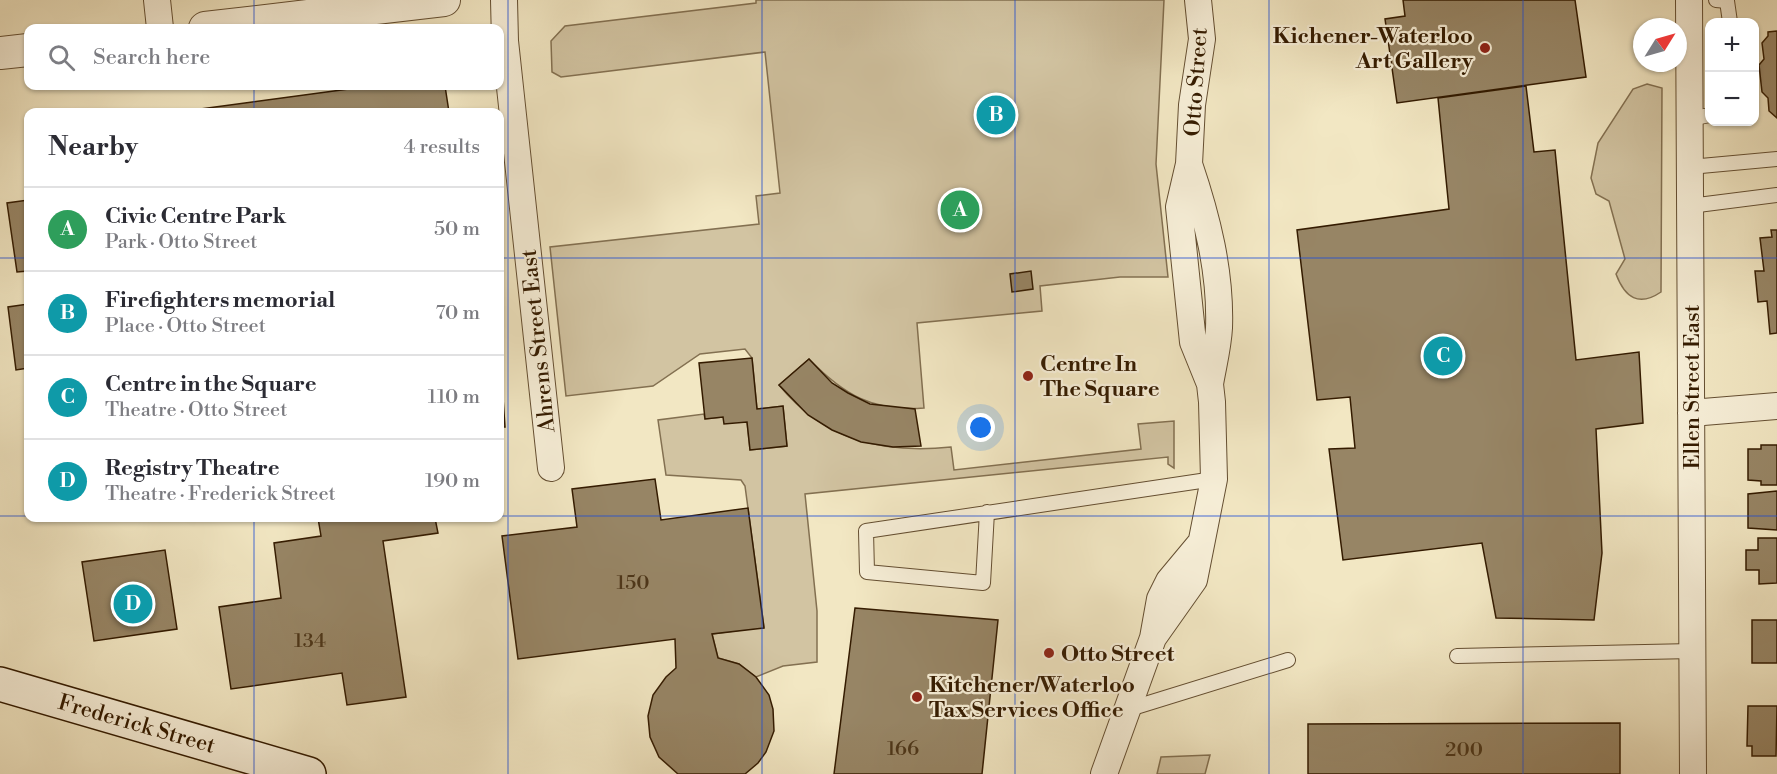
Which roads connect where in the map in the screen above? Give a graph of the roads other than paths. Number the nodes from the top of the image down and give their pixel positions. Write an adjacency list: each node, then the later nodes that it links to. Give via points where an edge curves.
1 (157, 0): 8 (street)
2 (444, 0): 9 (street)
3 (504, 0): 19 (street, Ahrens Street East, via 504,41)
4 (1198, 0): 20 (street, Otto Street, via 1202,39 1192,105 1189,164 1204,209 1217,271 1219,330 1210,384)
5 (1689, 0): 12 (street, Ellen Street East)
6 (1716, 0): 7 (lane, via 1727,1)
7 (1729, 18)
8 (160, 24)
9 (239, 24)
10 (24, 50): 11 (street)
11 (0, 53)
12 (1700, 117): 14 (street, Ellen Street East)
13 (1777, 159): 14 (lane)
14 (1690, 166): 16 (street, Ellen Street East)
15 (1777, 195): 16 (lane)
16 (1690, 206): 18 (street, Ellen Street East)
17 (1777, 406): 18 (street)
18 (1691, 413): 22 (street, Ellen Street East)
19 (551, 468)
20 (1214, 479): 21 (lane); 26 (street, Otto Street, via 1194,580 1153,638)
21 (987, 512): 21 (lane, via 983,583 867,572 866,531)
22 (1693, 651): 23 (lane); 30 (street, Ellen Street East)
23 (1457, 656)
24 (1288, 660): 26 (lane)
25 (0, 684): 27 (main road, Frederick Street)
26 (1125, 710): 29 (street, Otto Street)
27 (247, 765): 28 (main road, Frederick Street)
28 (309, 774)
29 (1104, 774)
30 (1694, 774)

